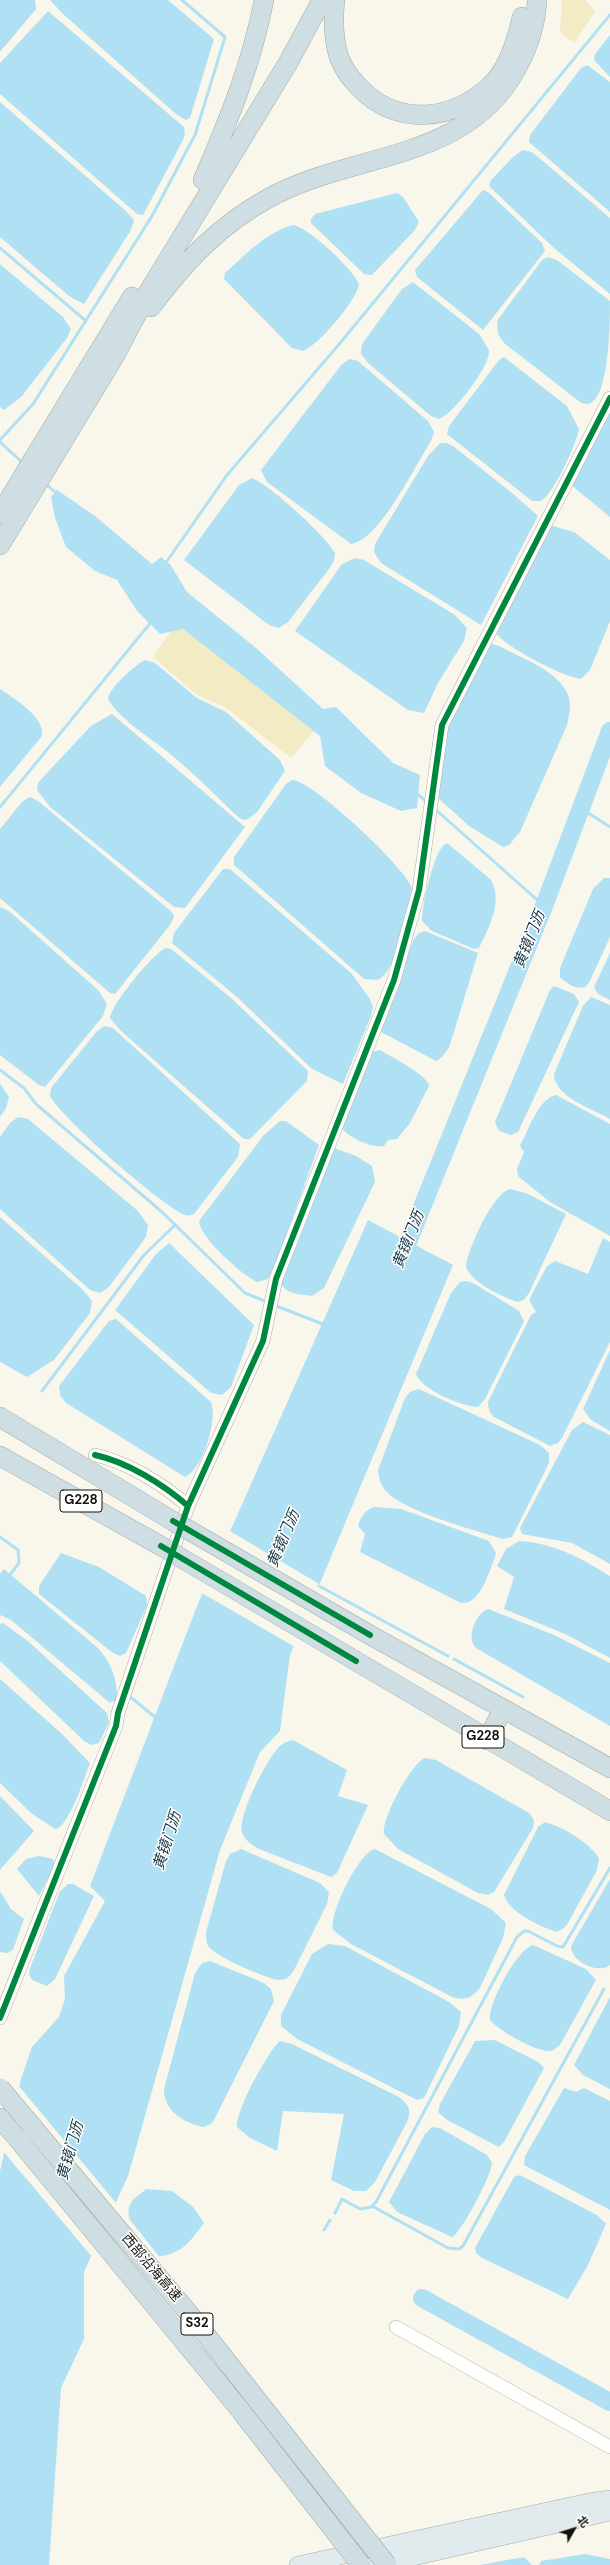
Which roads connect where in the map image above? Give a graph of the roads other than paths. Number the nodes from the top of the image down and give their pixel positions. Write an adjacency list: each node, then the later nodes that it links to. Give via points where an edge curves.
1 (264, 0): 8 (highway, via 256,42 241,91)
2 (314, 0): 7 (highway)
3 (322, 0): 7 (highway)
4 (335, 0): 5 (highway, via 334,36 339,58 352,80 368,97 388,109 409,115 440,114 458,109 475,99 494,82 518,37)
5 (525, 0)
6 (537, 0): 9 (highway, via 537,15 528,48 511,81 491,105 465,125 437,141 305,180 268,198 233,220 199,248)
7 (285, 62): 8 (highway); 9 (highway, via 149,291)
8 (203, 180): 11 (highway)
9 (114, 357): 12 (highway)
10 (610, 398): 16 (street, via 442,725 419,890 394,980 276,1279 263,1341)
11 (0, 514)
12 (0, 545)
13 (0, 1417): 17 (highway, G228, bridge, via 173,1522)
14 (95, 1455): 16 (street, via 112,1458 174,1494)
15 (0, 1456): 18 (highway, G228, bridge, via 161,1546)
16 (188, 1506): 21 (street, via 118,1713 116,1726)
17 (503, 1709): 18 (highway); 19 (highway, G228)
18 (487, 1740): 20 (highway, G228)
19 (610, 1768)
20 (610, 1811)
21 (0, 2018)
22 (0, 2088): 32 (highway, 西部沿海高速 / S32, bridge, via 195,2321)
23 (0, 2118): 25 (highway, 西部沿海高速 / S32)
24 (0, 2122): 25 (highway)
25 (17, 2138): 30 (highway, 西部沿海高速 / S32, bridge, via 241,2411)
26 (396, 2326): 27 (street)
27 (610, 2447)
28 (609, 2502): 29 (main road); 31 (main road)
29 (298, 2565)
30 (361, 2565)
31 (378, 2565)
32 (387, 2565)

